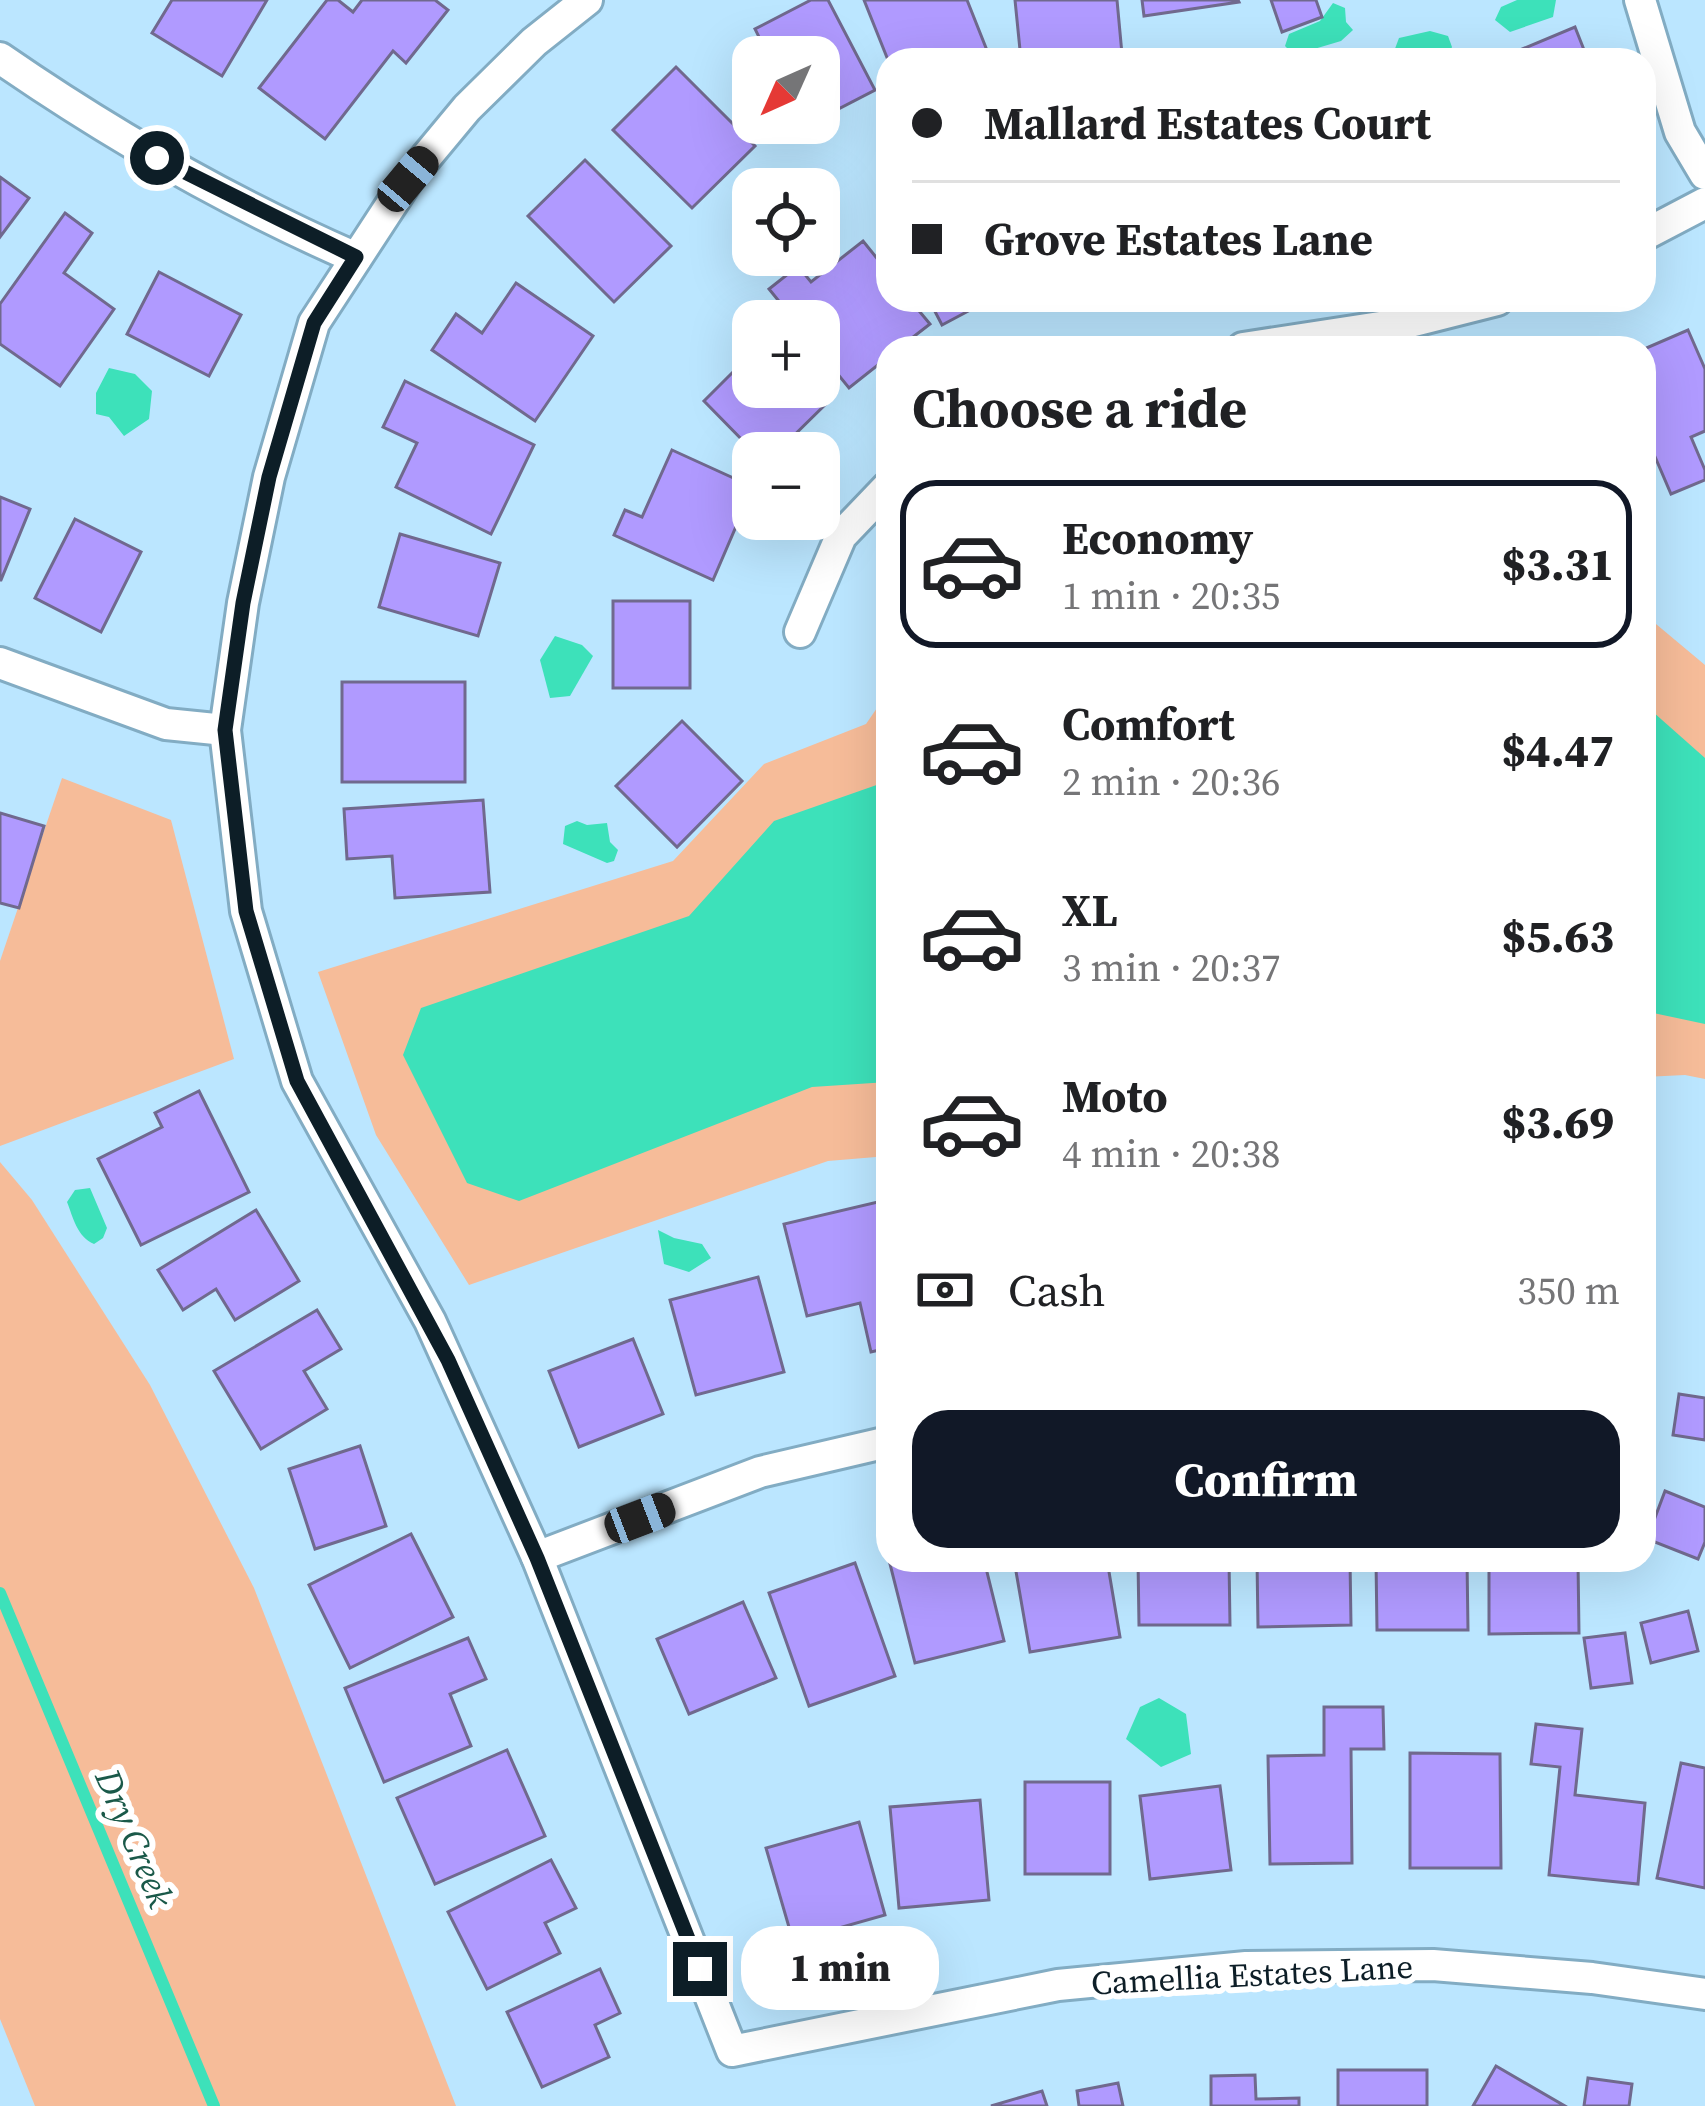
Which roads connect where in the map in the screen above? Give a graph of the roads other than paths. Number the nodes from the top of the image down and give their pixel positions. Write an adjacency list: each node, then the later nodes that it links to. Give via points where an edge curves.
1 (587, 0): 9 (street, via 467,108)
2 (1640, 0): 3 (street)
3 (1655, 48)
4 (1656, 53): 6 (street, via 1680,132)
5 (0, 58): 9 (street, via 194,180)
6 (1705, 174)
7 (1705, 203): 8 (street)
8 (1656, 230)
9 (356, 257): 15 (street, via 314,323 269,477)
10 (1450, 312): 11 (street)
11 (1321, 336)
12 (876, 500): 13 (street, via 841,536)
13 (800, 632)
14 (0, 663): 15 (street, via 166,724)
15 (225, 730): 17 (street, via 246,911 297,1081 430,1321)
16 (876, 1445): 17 (street, via 760,1472)
17 (537, 1558): 18 (street, Camellia Estates Lane, via 732,2051 1058,1985 1246,1967 1433,1965)
18 (1705, 1994)

